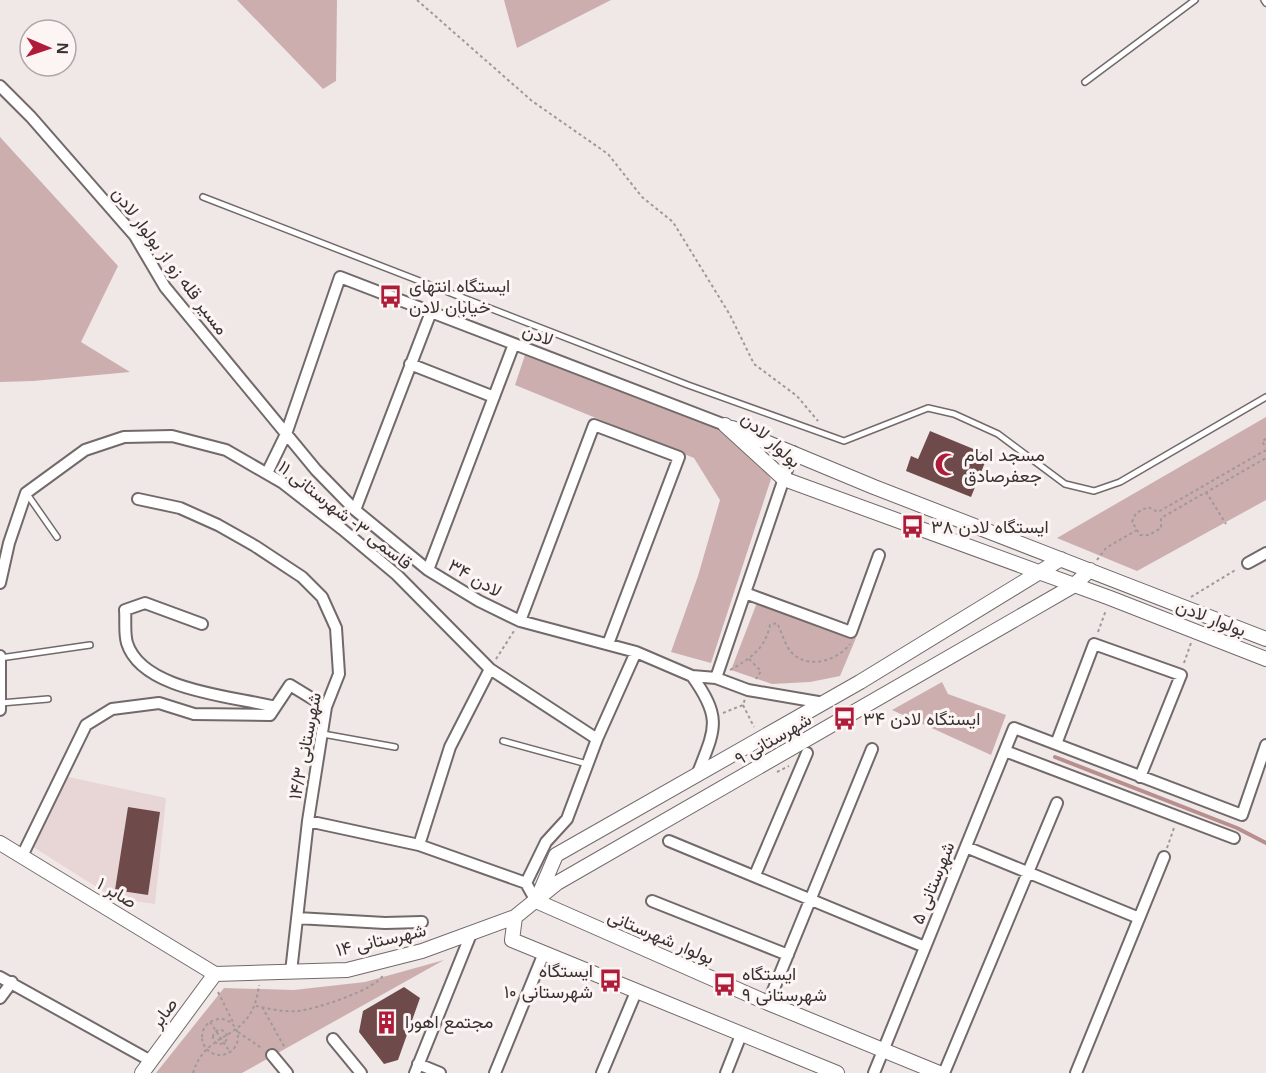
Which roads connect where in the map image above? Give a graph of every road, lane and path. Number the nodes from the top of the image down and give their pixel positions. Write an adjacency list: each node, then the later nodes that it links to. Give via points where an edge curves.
1 (417, 0): 11 (path, via 532,101 608,154 642,197 673,222 730,315 754,364 797,396)
2 (1195, 0): 3 (lane)
3 (1085, 82)
4 (0, 86): 13 (street, مسیر قله زو از بولوار لادن, via 135,236 165,287)
5 (203, 197): 10 (lane, via 688,385 844,441 928,408 954,414 998,434 1065,484 1094,491 1120,482)
6 (430, 312): 7 (street, لادن); 8 (street); 13 (street, لادن, via 340,277)
7 (514, 344): 9 (street); 12 (street, لادن)
8 (410, 364): 9 (street); 23 (street)
9 (494, 397): 32 (street)
10 (1266, 397)
11 (819, 423)
12 (725, 425): 16 (street, بولوار لادن); 19 (street, بولوار لادن)
13 (286, 434): 18 (street); 23 (street, لادن ۳۴)
14 (1266, 439): 15 (path, via 1262,441)
15 (1266, 449): 25 (path, via 1158,512 1148,507 1137,513 1132,522)
16 (794, 452): 19 (street); 30 (street, بولوار لادن)
17 (1266, 458): 20 (path)
18 (267, 474): 21 (street, قاسمی ۳- شهرستانی ۱۱, via 226,450 171,436 124,438 85,450); 51 (street, قاسمی ۳- شهرستانی ۱۱, via 397,575)
19 (784, 479): 34 (street, بولوار لادن); 37 (street)
20 (1206, 492): 24 (path); 25 (path, via 1161,518 1161,528 1149,535 1140,535)
21 (26, 493): 26 (lane); 27 (street)
22 (138, 499): 59 (street, شهرستانی ۱۴/۳, via 180,508 218,525 302,577 322,597 336,628 339,674)
23 (355, 510): 32 (street, لادن ۳۴)
24 (1226, 524)
25 (1137, 530): 33 (path, via 1106,548)
26 (57, 537)
27 (5, 541): 35 (street)
28 (1266, 553): 31 (street)
29 (879, 555): 42 (street)
30 (1062, 559): 33 (street, بولوار لادن); 34 (street)
31 (1248, 563): 39 (path)
32 (428, 570): 40 (street, لادن ۳۴)
33 (1090, 570): 36 (street, شهرستانی ۹); 39 (street, بولوار لادن)
34 (1041, 574): 36 (street, بولوار لادن); 56 (street)
35 (0, 583)
36 (1073, 586): 38 (street, بولوار لادن); 88 (street, شهرستانی ۹, via 558,883)
37 (745, 593): 42 (street); 54 (street)
38 (1110, 598): 43 (street, بولوار لادن); 46 (path)
39 (1178, 604): 44 (street, بولوار لادن)
40 (520, 621): 45 (street, لادن ۳۴); 45 (street, via 594,425 679,457); 51 (path)
41 (202, 624): 58 (street, via 146,603 125,610 127,642 138,663 186,688)
42 (851, 632): 54 (path, via 850,645 832,658 814,663 791,652 777,623 770,625 761,648)
43 (1194, 632): 49 (street, بولوار لادن); 52 (path)
44 (1266, 639)
45 (608, 644): 48 (street, لادن ۳۴)
46 (1094, 644): 52 (street); 63 (street)
47 (90, 645): 50 (lane)
48 (636, 652): 53 (street, لادن ۳۴); 61 (street)
49 (1266, 659)
50 (0, 660): 57 (street)
51 (490, 669): 61 (street, قاسمی ۳- شهرستانی ۱۱); 79 (street, via 450,747)
52 (1181, 675): 71 (street)
53 (692, 676): 54 (street); 70 (street, via 712,706 713,716 711,741)
54 (716, 678): 56 (street, via 748,690)
55 (48, 699): 57 (lane)
56 (824, 703): 70 (street)
57 (1, 707)
58 (275, 707): 59 (street, via 290,685); 81 (street, via 270,715 230,716 194,714 159,703 112,709 86,724)
59 (326, 707): 60 (street, شهرستانی ۱۴/۳)
60 (323, 734): 65 (lane); 75 (street, شهرستانی ۱۴/۳)
61 (597, 739): 69 (street)
62 (503, 741): 69 (lane)
63 (1056, 744): 67 (street, شهرستانی ۵, via 1014,728); 71 (street)
64 (1266, 745): 72 (street)
65 (395, 747)
66 (872, 749): 86 (street)
67 (1005, 751): 74 (street); 80 (street, شهرستانی ۵)
68 (807, 753): 84 (street)
69 (587, 764): 85 (street, via 567,819 546,842)
70 (697, 775): 88 (street, via 556,855)
71 (1140, 777): 72 (street, via 1242,815)
72 (1261, 777)
73 (1057, 803): 83 (street)
74 (1178, 817): 76 (street); 82 (path)
75 (308, 821): 79 (street); 90 (street, شهرستانی ۱۴/۳)
76 (1233, 838)
77 (669, 841): 84 (street)
78 (0, 843): 81 (street, صابر ۱)
79 (419, 845): 85 (street)
80 (966, 847): 83 (street); 94 (street, شهرستانی ۵)
81 (22, 856): 100 (street, صابر ۱)
82 (1164, 857): 91 (street)
83 (1028, 873): 91 (street); 135 (street)
84 (755, 875): 86 (street)
85 (526, 884): 88 (street)
86 (811, 899): 94 (street); 96 (street)
87 (652, 901): 96 (street)
88 (536, 902): 89 (street, شهرستانی ۹); 105 (street, بولوار شهرستانی)
89 (515, 917): 93 (street, شهرستانی ۱۴); 95 (street, via 512,939)
90 (297, 918): 92 (street); 98 (street, شهرستانی ۱۴/۳)
91 (1139, 918): 136 (street)
92 (422, 922)
93 (471, 934): 97 (street, شهرستانی ۱۴); 123 (street)
94 (924, 947): 119 (street, شهرستانی ۵)
95 (544, 953): 103 (street); 129 (street)
96 (788, 955): 105 (street)
97 (392, 959): 98 (street, شهرستانی ۱۴, via 347,970); 107 (path, via 382,978 345,997 299,1011)
98 (291, 972): 99 (street, شهرستانی ۱۴)
99 (260, 973): 100 (street, شهرستانی ۱۴); 106 (path)
100 (215, 974): 109 (path, via 219,995); 122 (street, صابر)
101 (0, 977): 102 (street)
102 (12, 982): 104 (street); 122 (street)
103 (636, 992): 112 (street); 130 (street)
104 (0, 998)
105 (768, 1003): 119 (street, بولوار شهرستانی)
106 (256, 1006): 107 (path); 109 (path)
107 (262, 1007): 117 (path)
108 (210, 1022): 109 (path, via 225,1020); 110 (path); 118 (path, via 202,1036)
109 (237, 1030): 111 (path); 120 (path); 121 (path)
110 (216, 1031): 111 (path); 113 (path); 115 (path)
111 (226, 1035): 113 (path); 116 (path)
112 (741, 1035): 131 (street); 132 (street)
113 (220, 1038): 115 (path); 116 (path)
114 (333, 1039): 127 (street)
115 (215, 1042): 116 (path); 118 (path)
116 (224, 1043): 120 (path)
117 (285, 1048)
118 (207, 1050): 120 (path, via 214,1054); 125 (path, via 197,1060)
119 (883, 1050): 133 (street, شهرستانی ۵); 134 (street, بولوار شهرستانی)
120 (230, 1052)
121 (272, 1055): 126 (street)
122 (151, 1061): 124 (street, صابر)
123 (416, 1068): 128 (street)
124 (142, 1073)
125 (193, 1073)
126 (287, 1073)
127 (361, 1073)
128 (440, 1073)
129 (495, 1073)
130 (602, 1073)
131 (726, 1073)
132 (837, 1073)
133 (874, 1073)
134 (939, 1073)
135 (944, 1073)
136 (1076, 1073)

